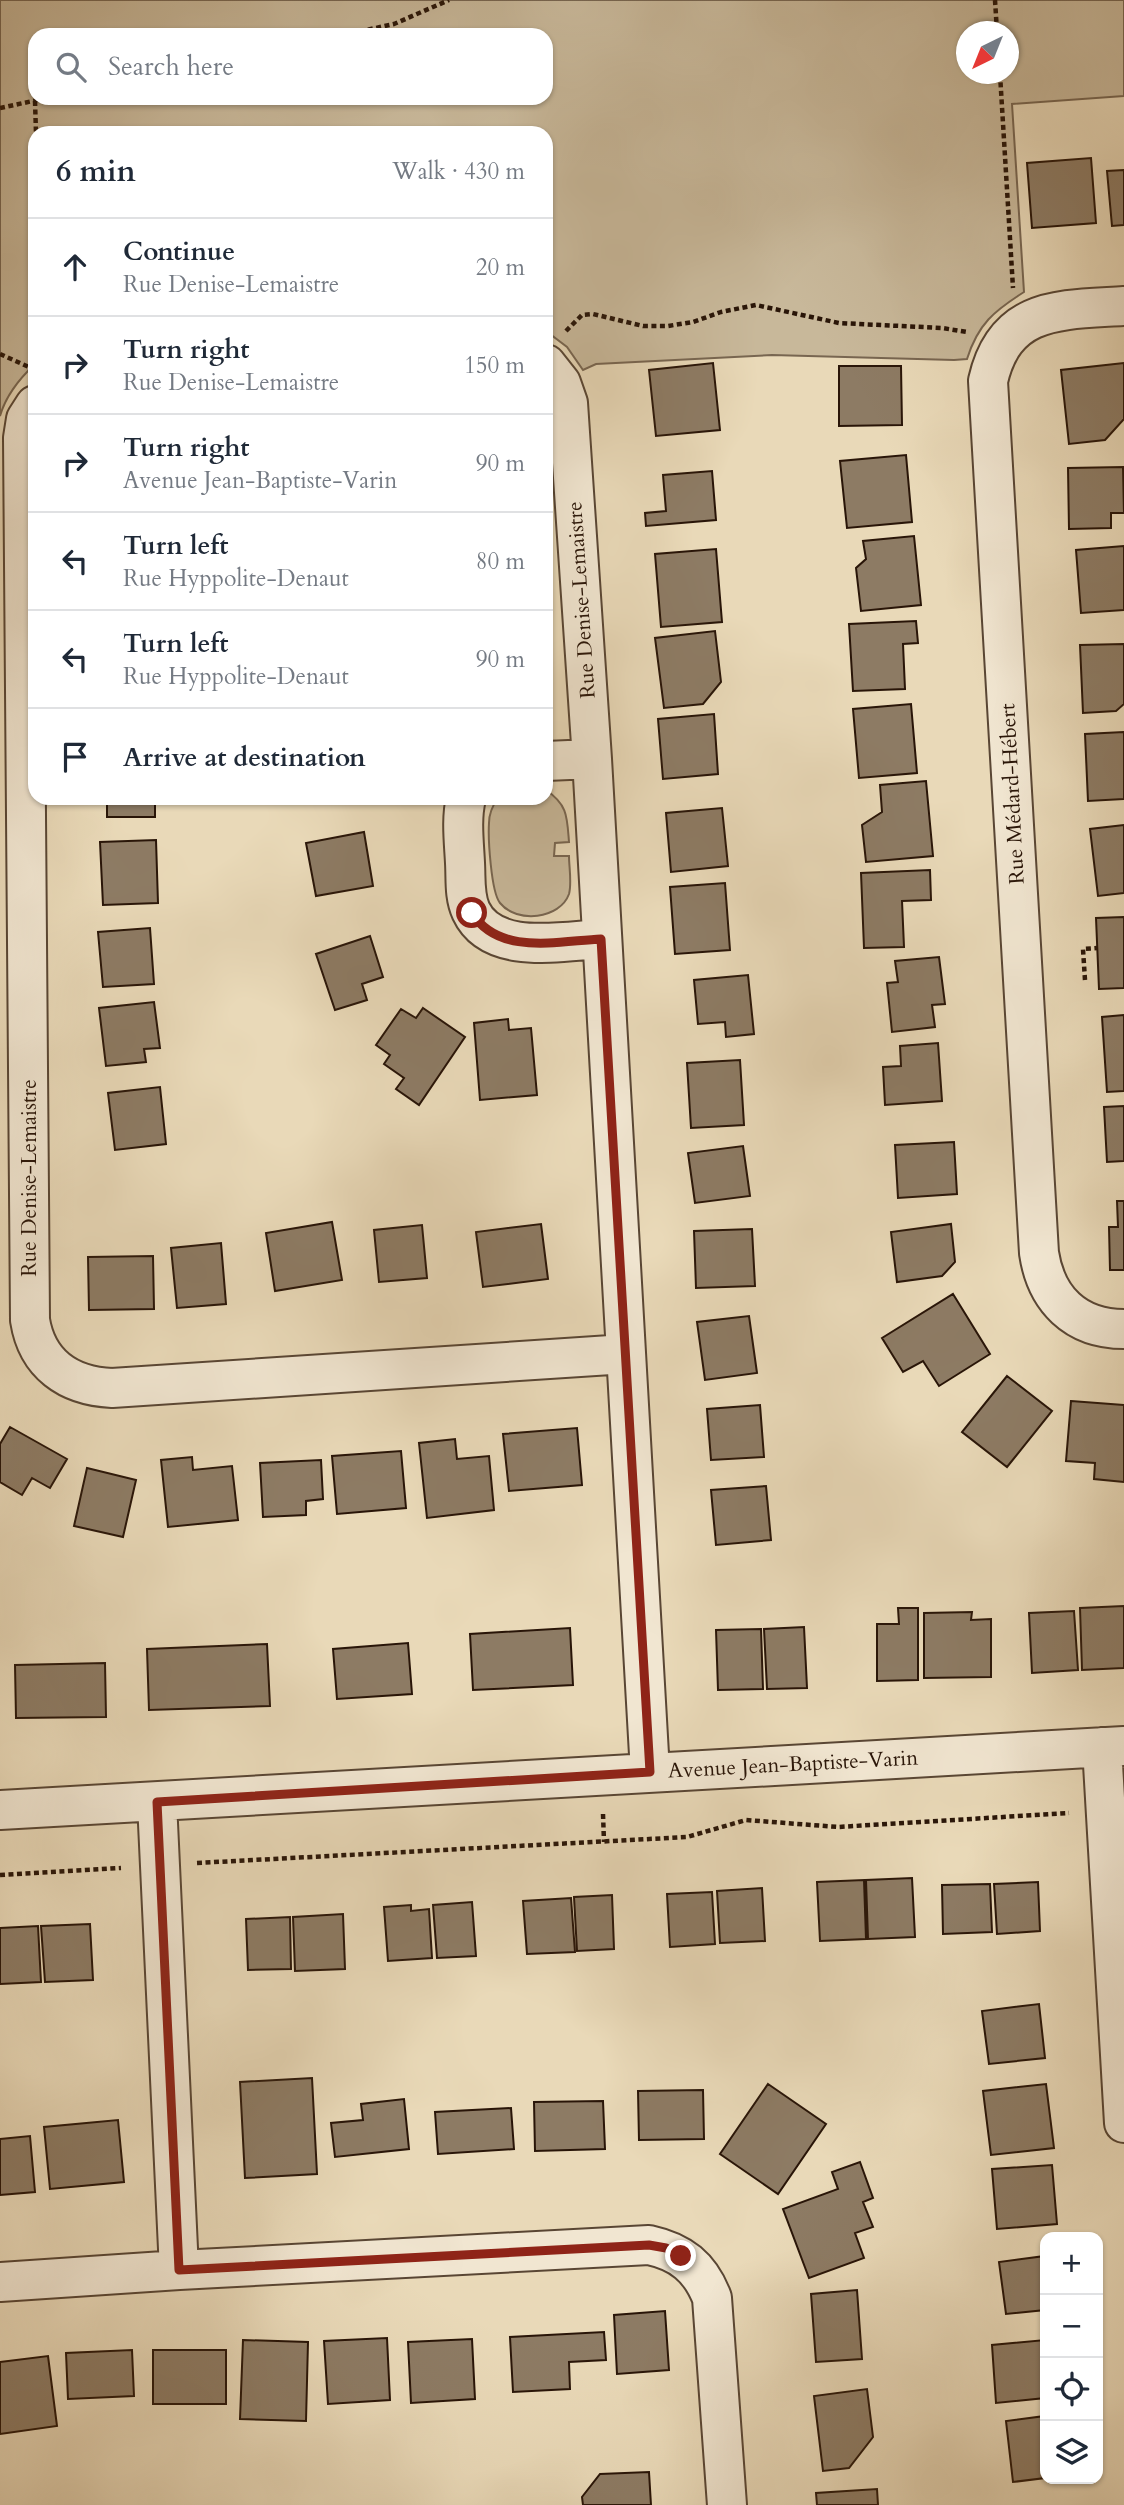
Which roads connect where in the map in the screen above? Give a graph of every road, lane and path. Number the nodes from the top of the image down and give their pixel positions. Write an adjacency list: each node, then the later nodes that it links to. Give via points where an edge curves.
1 (449, 0): 4 (path)
2 (996, 0): 3 (path)
3 (997, 21)
4 (376, 28)
5 (1001, 84): 11 (path, via 1014,297)
6 (28, 102): 8 (path)
7 (34, 105): 9 (path)
8 (0, 108)
9 (36, 126)
10 (1124, 306): 11 (street, Rue Médard-Hébert, via 1044,313)
11 (995, 333): 12 (path, via 861,326 756,305 668,326 643,327 582,315); 23 (street, Rue Médard-Hébert, via 1001,345 988,381 1039,1253 1049,1290 1062,1305 1094,1325)
12 (553, 351)
13 (0, 354): 15 (path)
14 (553, 355): 17 (street, Rue Denise-Lemaistre, via 568,403)
15 (28, 381)
16 (28, 411): 24 (street, Rue Denise-Lemaistre, via 23,452 30,1320 42,1355 75,1381 112,1388)
17 (592, 759): 18 (street); 20 (street, Rue Denise-Lemaistre)
18 (553, 761)
19 (465, 805): 20 (street, via 466,893 478,922 512,942)
20 (601, 939): 24 (street, Rue Denise-Lemaistre)
21 (1097, 948): 22 (path, via 1083,949)
22 (1085, 980)
23 (1124, 1329)
24 (626, 1354): 26 (street, Rue Denise-Lemaistre)
25 (1113, 1747): 26 (street, Avenue Jean-Baptiste-Varin); 35 (street)
26 (650, 1772): 27 (street, Avenue Jean-Baptiste-Varin)
27 (157, 1802): 28 (street, Avenue Jean-Baptiste-Varin); 36 (street)
28 (0, 1810)
29 (603, 1810): 31 (path)
30 (1077, 1812): 31 (path, via 838,1826 746,1820 687,1837)
31 (604, 1842): 32 (path)
32 (186, 1864)
33 (128, 1868): 34 (path)
34 (0, 1875)
35 (1124, 2123)
36 (179, 2270): 37 (street); 38 (street, via 649,2245 666,2248 694,2266 712,2298)
37 (0, 2281)
38 (727, 2505)

